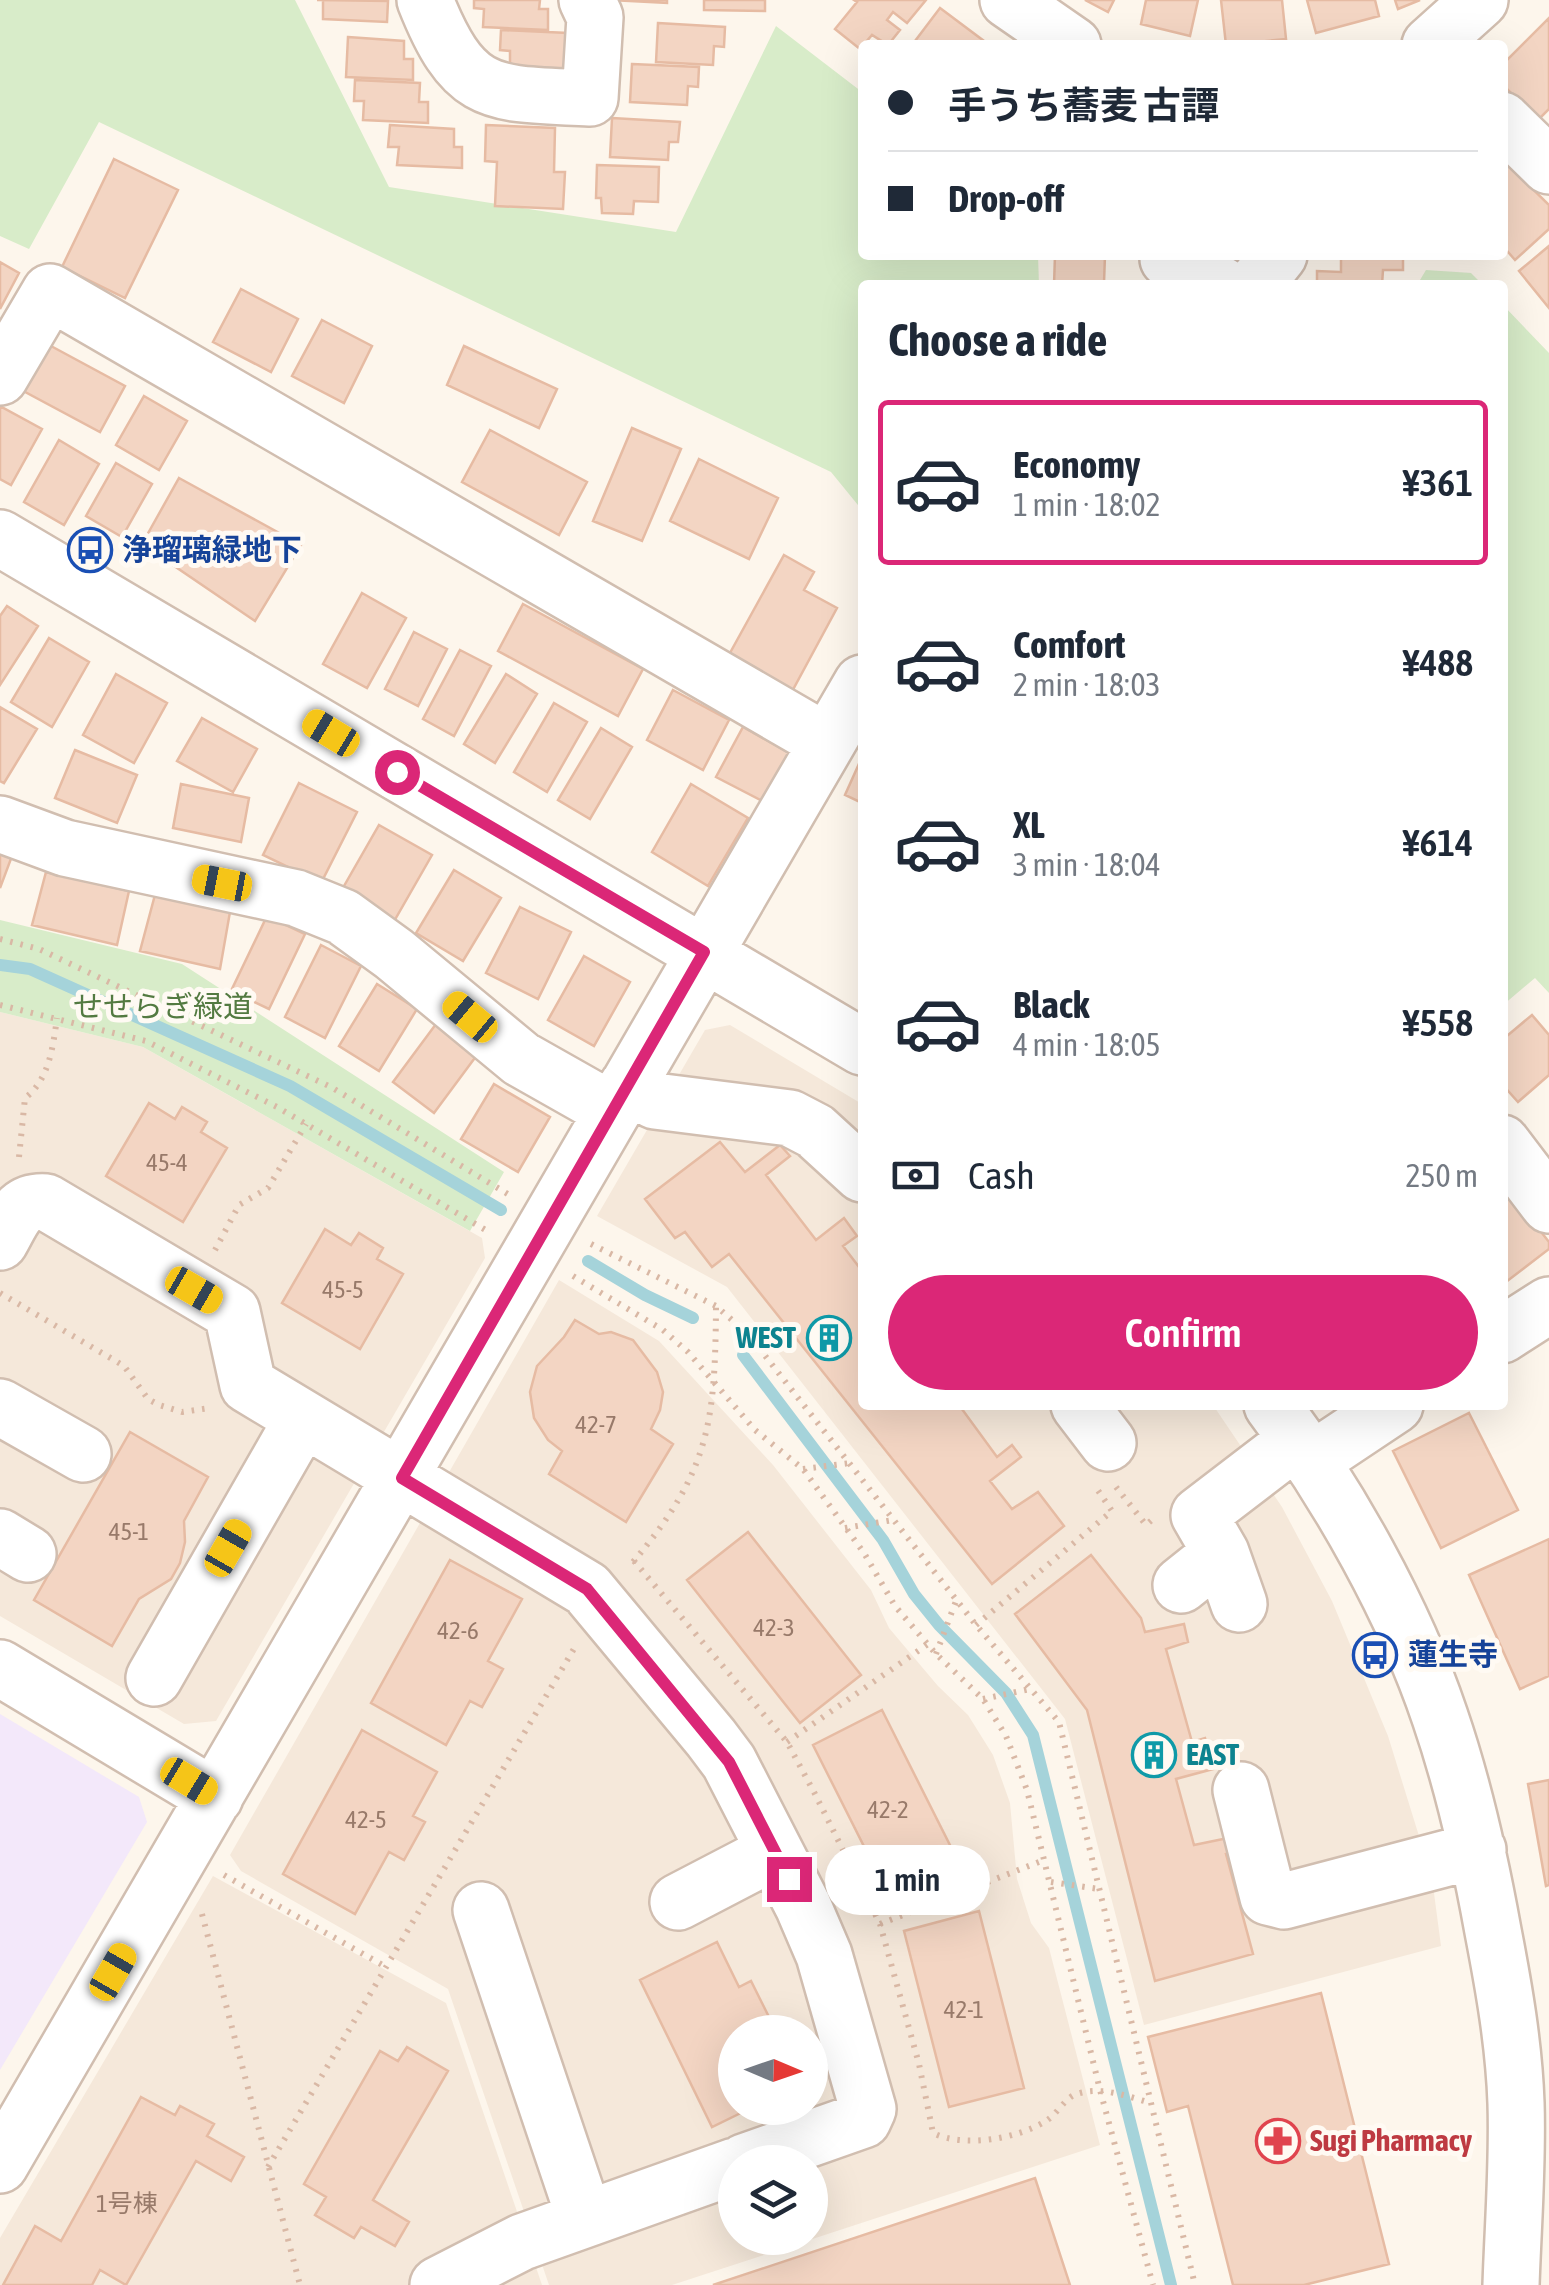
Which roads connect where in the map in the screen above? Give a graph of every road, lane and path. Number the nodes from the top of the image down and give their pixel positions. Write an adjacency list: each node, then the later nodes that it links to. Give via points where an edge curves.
1 (425, 0): 2 (street, via 440,39 482,85 505,94 590,98 595,17)
2 (587, 0)
3 (1008, 0): 5 (street)
4 (1480, 0): 6 (street)
5 (1066, 40)
6 (1436, 40)
7 (1508, 126): 8 (street)
8 (1549, 166)
9 (1170, 260): 11 (street)
10 (1275, 260): 12 (street)
11 (1212, 280)
12 (1258, 280)
13 (0, 378): 16 (street, via 50,292)
14 (0, 538): 19 (street)
15 (858, 690): 16 (street)
16 (827, 742): 19 (street)
17 (0, 824): 23 (street, via 65,848 296,898 343,917 520,1059)
18 (0, 938): 29 (path, via 39,949 332,1087)
19 (704, 952): 22 (street); 23 (street)
20 (0, 1005): 21 (path)
21 (57, 1018): 24 (path, via 146,1041); 26 (path, via 38,1088 25,1098)
22 (858, 1045)
23 (620, 1098): 27 (street, via 790,1118); 48 (street)
24 (306, 1124): 32 (path); 34 (path, via 268,1188 239,1205)
25 (1508, 1152): 28 (street)
26 (18, 1166)
27 (858, 1170)
28 (1549, 1205)
29 (527, 1206)
30 (577, 1236): 37 (path)
31 (0, 1242): 34 (street, via 19,1209 31,1200 46,1202)
32 (505, 1242)
33 (559, 1267): 39 (path, via 663,1330)
34 (194, 1290): 43 (street, via 232,1312 248,1385)
35 (0, 1293): 40 (path, via 124,1366 159,1404 182,1412)
36 (1549, 1305): 38 (street)
37 (716, 1306): 39 (path); 46 (path, via 748,1334)
38 (1508, 1331)
39 (716, 1386): 47 (path); 62 (path, via 694,1474 634,1561)
40 (217, 1406)
41 (0, 1407): 45 (street)
42 (1379, 1410): 44 (street)
43 (304, 1418): 48 (street); 59 (street)
44 (1293, 1435): 53 (street, via 1199,1515 1201,1569); 65 (street, via 1412,1648 1440,1716)
45 (82, 1454)
46 (850, 1463): 47 (path); 50 (path)
47 (803, 1469): 51 (path)
48 (402, 1478): 64 (street); 66 (street, via 587,1589 729,1762)
49 (1160, 1514): 54 (path, via 1146,1525 1110,1479 1096,1489 1112,1511)
50 (894, 1520): 51 (path); 52 (path)
51 (845, 1528): 56 (path)
52 (957, 1600): 54 (path); 57 (path)
53 (1239, 1604)
54 (976, 1625): 60 (path)
55 (578, 1641): 75 (path)
56 (928, 1644): 57 (path); 62 (path)
57 (936, 1654): 61 (path)
58 (0, 1668): 64 (street)
59 (154, 1678)
60 (1030, 1690): 61 (path); 70 (path, via 1059,1722)
61 (983, 1699): 67 (path, via 1027,1790)
62 (787, 1742): 74 (path)
63 (1241, 1790): 65 (street, via 1268,1897 1284,1901)
64 (215, 1796): 80 (street)
65 (1478, 1850): 78 (street, via 1508,2014)
66 (774, 1852): 71 (street); 79 (street, via 824,1955 868,2109 863,2120)
67 (1044, 1860): 69 (path); 74 (path)
68 (210, 1866): 75 (path)
69 (1050, 1882): 70 (path); 76 (path)
70 (1099, 1889): 77 (path)
71 (678, 1902)
72 (200, 1909): 81 (path)
73 (481, 1910): 83 (street)
74 (880, 1924): 76 (path, via 933,2133 951,2142 996,2139 1043,2124 1071,2096)
75 (386, 1967): 81 (path)
76 (1100, 2090): 77 (path); 86 (path)
77 (1151, 2103): 87 (path)
78 (1533, 2106): 88 (street)
79 (792, 2145)
80 (0, 2164)
81 (268, 2167): 84 (path)
82 (718, 2172): 83 (street)
83 (585, 2219): 85 (street)
84 (300, 2285)
85 (438, 2285)
86 (1153, 2285)
87 (1195, 2285)
88 (1511, 2285)

